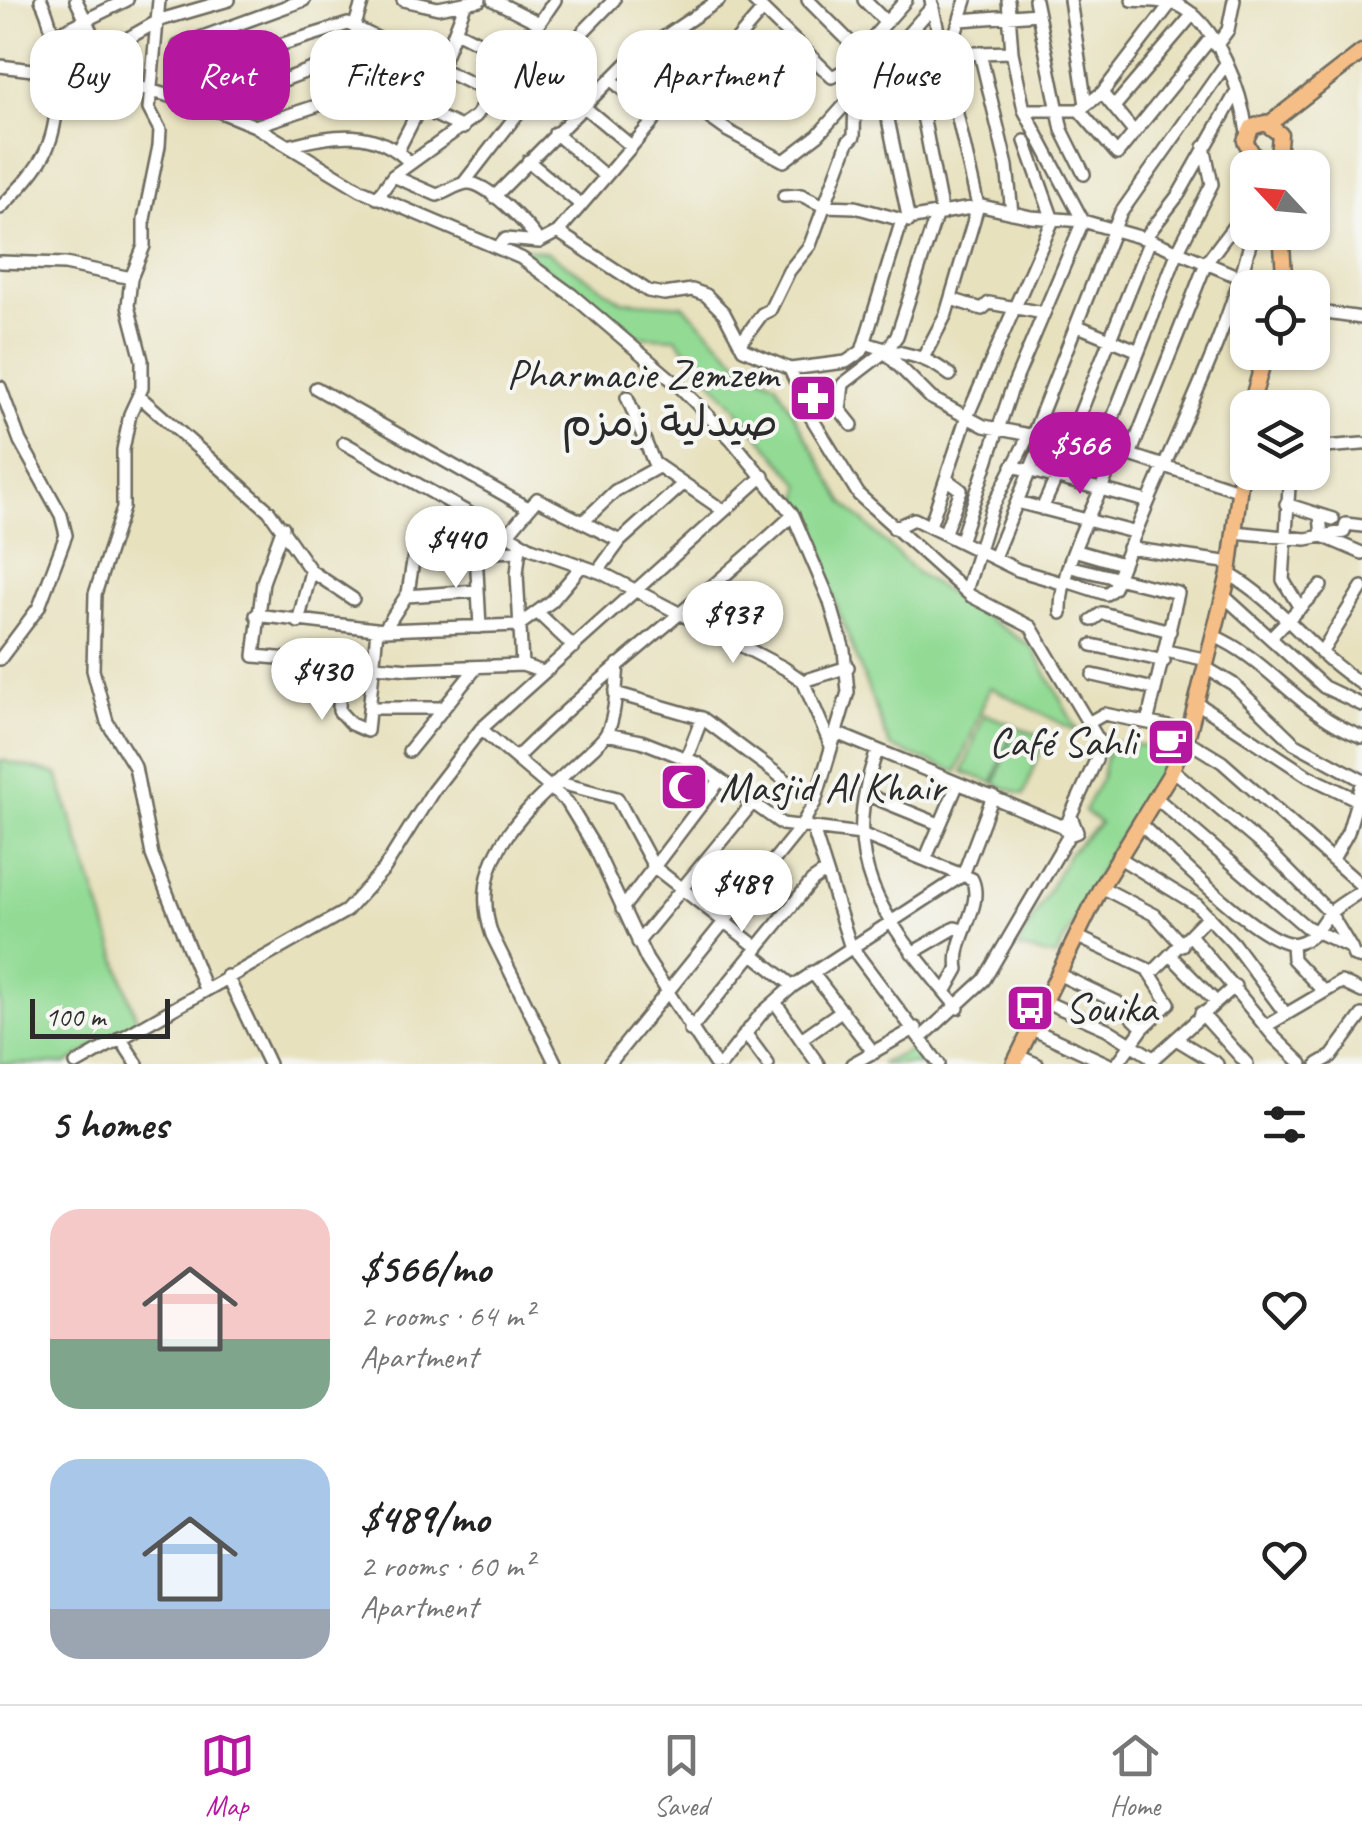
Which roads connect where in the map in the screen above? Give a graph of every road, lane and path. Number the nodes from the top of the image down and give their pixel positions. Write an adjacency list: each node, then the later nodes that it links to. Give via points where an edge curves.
1 (41, 0): 37 (street)
2 (76, 0): 33 (street)
3 (127, 0): 33 (street)
4 (160, 0): 31 (street)
5 (177, 0): 29 (street)
6 (229, 0): 29 (street)
7 (304, 0): 41 (street)
8 (363, 0): 36 (street)
9 (402, 0): 25 (street)
10 (480, 0): 25 (street)
11 (493, 0): 34 (street)
12 (555, 0): 34 (street)
13 (614, 0): 114 (street)
14 (719, 0): 45 (street)
15 (808, 0): 47 (street)
16 (864, 0): 35 (street)
17 (906, 0): 35 (street)
18 (966, 0): 32 (street)
19 (1008, 0): 30 (street)
20 (1070, 0): 74 (street)
21 (1132, 0): 23 (street)
22 (1234, 0): 54 (street, via 1228,30)
23 (1171, 2): 28 (street); 71 (street)
24 (932, 3): 49 (street); 50 (street)
25 (459, 4): 52 (street)
26 (757, 4): 46 (street); 64 (street, via 828,76)
27 (1036, 7): 30 (street); 77 (street)
28 (1193, 14): 54 (street); 75 (street)
29 (177, 15): 31 (street)
30 (1009, 16): 32 (street); 56 (street)
31 (160, 20): 40 (street); 70 (street)
32 (961, 20): 51 (street)
33 (89, 22): 38 (street); 39 (street)
34 (538, 22): 44 (street)
35 (886, 22): 48 (street)
36 (354, 25): 42 (street); 43 (street); 55 (street)
37 (50, 30)
38 (69, 30)
39 (92, 30)
40 (142, 30)
41 (222, 30)
42 (357, 30)
43 (364, 30)
44 (532, 30)
45 (675, 30)
46 (738, 30)
47 (838, 30)
48 (879, 30)
49 (913, 30)
50 (938, 30)
51 (956, 30)
52 (456, 32): 53 (street)
53 (476, 42)
54 (1213, 42): 60 (street); 96 (street)
55 (290, 44)
56 (1012, 52): 59 (street); 76 (street)
57 (1362, 52): 97 (main road)
58 (974, 53): 59 (street)
59 (980, 53): 108 (street)
60 (1225, 65): 69 (street); 127 (street, via 1122,208)
61 (0, 66): 62 (street)
62 (30, 70)
63 (617, 73): 65 (street)
64 (836, 74)
65 (610, 79): 66 (street); 68 (street)
66 (617, 85)
67 (143, 90): 70 (street)
68 (597, 92)
69 (1236, 92): 78 (street); 103 (street)
70 (150, 93): 72 (street); 137 (street, via 159,146 144,246)
71 (1102, 93): 74 (street); 75 (street)
72 (163, 96)
73 (310, 108): 93 (street)
74 (1082, 108): 77 (street); 96 (street, via 1115,154)
75 (1114, 108): 96 (street)
76 (1024, 110): 77 (street); 95 (street)
77 (1058, 110): 111 (street, via 1066,144)
78 (1244, 111): 97 (street); 99 (street)
79 (476, 112): 94 (street)
80 (836, 116): 88 (street, via 780,162)
81 (597, 118): 102 (street)
82 (52, 120): 121 (street, via 49,146)
83 (241, 120): 93 (street)
84 (409, 120): 104 (street)
85 (446, 120): 94 (street)
86 (568, 120): 98 (street)
87 (652, 120): 102 (street)
88 (719, 120)
89 (854, 120): 119 (street, via 854,136)
90 (889, 120): 124 (street)
91 (922, 120): 123 (street)
92 (959, 120): 120 (street)
93 (256, 126): 101 (street)
94 (464, 128): 110 (street)
95 (1034, 128): 100 (street); 126 (street)
96 (1134, 132)
97 (1272, 132): 99 (main road); 106 (main road); 107 (main road)
98 (554, 133): 109 (street); 112 (street)
99 (1247, 134): 105 (main road)
100 (1024, 141): 108 (street); 125 (street)
101 (290, 144): 104 (street, via 347,133); 117 (street)
102 (630, 146): 112 (street)
103 (1204, 148): 130 (street); 133 (street, via 1212,184)
104 (398, 150): 110 (street)
105 (1249, 150)
106 (1272, 150)
107 (1274, 150)
108 (1006, 160): 122 (street)
109 (528, 161): 116 (street); 118 (street)
110 (410, 163): 113 (street)
111 (1084, 174)
112 (604, 175): 118 (street)
113 (393, 176): 114 (street, via 434,195); 117 (street)
114 (463, 184): 116 (street, via 476,184)
115 (784, 196): 119 (street)
116 (494, 197): 131 (street)
117 (377, 198): 132 (street)
118 (580, 204): 129 (street)
119 (824, 206): 124 (street); 147 (street, via 805,254)
120 (978, 206): 122 (street); 123 (street); 138 (street)
121 (0, 208)
122 (1012, 213): 125 (street)
123 (939, 215): 124 (street); 149 (street, via 907,313)
124 (906, 220): 146 (street)
125 (1052, 220): 126 (street); 140 (street)
126 (1083, 221): 127 (street); 141 (street)
127 (1114, 229): 130 (street); 144 (street)
128 (1230, 231): 135 (street)
129 (558, 232): 131 (street); 147 (street, via 648,291 706,295)
130 (1147, 239): 133 (street); 145 (street)
131 (539, 242): 132 (street, via 514,238)
132 (498, 247): 172 (street, via 572,295 646,357)
133 (1178, 251): 135 (street); 148 (street)
134 (0, 262): 137 (street, via 48,262)
135 (1206, 263): 136 (street); 167 (street)
136 (1230, 273)
137 (131, 278): 155 (street, via 128,306 143,368)
138 (951, 299): 140 (street); 150 (street)
139 (1230, 304): 168 (street)
140 (1013, 310): 141 (street); 157 (street)
141 (1044, 313): 159 (street)
142 (1330, 314): 143 (street)
143 (1362, 318)
144 (1078, 326): 145 (street); 160 (street)
145 (1109, 340): 148 (street); 162 (street)
146 (866, 342): 149 (street); 151 (street, via 846,362)
147 (740, 344): 151 (street)
148 (1139, 351): 165 (street)
149 (885, 352): 150 (street); 157 (street, via 932,398); 158 (street, via 844,382 840,410)
150 (924, 356): 152 (street)
151 (790, 368): 192 (street, via 856,491)
152 (950, 375)
153 (0, 388): 242 (street, via 61,515 66,540 39,607)
154 (316, 388): 183 (street)
155 (139, 396): 191 (street); 323 (street, via 123,450 123,508 96,587 93,679 107,722 135,766 152,855)
156 (628, 397): 170 (street)
157 (966, 419): 159 (street); 173 (street)
158 (852, 424)
159 (998, 429): 160 (street); 199 (street)
160 (1034, 438): 162 (street); 169 (street); 171 (street)
161 (344, 443): 196 (street)
162 (1068, 443): 165 (street)
163 (1362, 444): 164 (street)
164 (1330, 447)
165 (1101, 448): 166 (street)
166 (1116, 452): 167 (street); 177 (street)
167 (1130, 455): 168 (street)
168 (1162, 464): 176 (street); 180 (street)
169 (1012, 466): 171 (street); 202 (street)
170 (658, 467): 175 (street); 187 (street, via 614,491)
171 (1029, 472): 174 (street); 181 (street)
172 (763, 476): 185 (street); 186 (street)
173 (946, 478): 189 (street); 193 (street, via 961,490)
174 (1055, 480): 177 (street); 184 (street)
175 (682, 485): 185 (street); 200 (street)
176 (1230, 487)
177 (1099, 490): 180 (street); 188 (street)
178 (1238, 490): 195 (main road)
179 (1288, 490): 182 (street)
180 (1146, 501): 194 (street)
181 (1017, 502): 184 (street); 207 (street)
182 (1286, 504): 197 (street, via 1326,517); 198 (street)
183 (528, 508): 187 (street, via 539,500); 196 (street)
184 (1042, 509): 188 (street)
185 (724, 511): 218 (street)
186 (793, 515): 228 (street); 249 (street)
187 (584, 520): 200 (street)
188 (1086, 520): 194 (street); 204 (street)
189 (930, 526): 192 (street, via 908,518); 193 (street)
190 (1362, 526): 197 (street, via 1346,524 1344,532)
191 (283, 528): 212 (street); 227 (street)
192 (894, 528): 220 (street)
193 (945, 532): 199 (street)
194 (1133, 532): 203 (street)
195 (1234, 532): 198 (street); 211 (main road)
196 (507, 535): 201 (street)
197 (1322, 536): 198 (street); 206 (street)
198 (1283, 537): 224 (street, via 1283,580)
199 (961, 540): 202 (street)
200 (620, 542): 213 (street)
201 (520, 547): 205 (street); 210 (street); 232 (street)
202 (980, 548): 207 (street); 220 (street)
203 (1128, 548): 208 (street); 211 (street)
204 (1077, 550): 208 (street); 209 (street)
205 (476, 552): 219 (street); 221 (street, via 414,555)
206 (1362, 553)
207 (995, 555): 215 (street, via 1028,574)
208 (1122, 564): 214 (street)
209 (1071, 567): 214 (street); 215 (street)
210 (580, 568): 213 (street); 225 (street)
211 (1230, 568): 222 (main road); 230 (street)
212 (311, 570): 223 (street); 231 (street)
213 (598, 571): 218 (street)
214 (1117, 581): 215 (street, via 1106,594); 235 (street, via 1177,592)
215 (1066, 582): 226 (street)
216 (1321, 586): 224 (street)
217 (1362, 587): 240 (street)
218 (633, 590): 228 (street); 239 (street)
219 (477, 591): 221 (street); 233 (street)
220 (966, 592): 263 (street, via 1031,628)
221 (407, 596): 234 (street)
222 (1224, 596): 236 (main road); 237 (street)
223 (353, 600)
224 (1300, 608): 230 (street)
225 (538, 613): 232 (street); 239 (street)
226 (1060, 614)
227 (256, 615): 231 (street); 246 (street, via 254,656)
228 (680, 616): 243 (street); 253 (street)
229 (1092, 620): 235 (street, via 1102,613)
230 (1288, 621): 237 (street); 240 (street)
231 (298, 622): 234 (street)
232 (519, 624): 233 (street); 247 (street)
233 (480, 627): 234 (street)
234 (381, 630): 248 (street)
235 (1170, 631): 241 (street)
236 (1214, 636): 244 (main road); 267 (street, via 1311,711)
237 (1271, 637): 258 (street, via 1324,687)
238 (1092, 645): 241 (street)
239 (574, 647): 251 (street)
240 (1322, 654): 254 (street)
241 (1165, 656): 244 (street); 255 (street)
242 (0, 659)
243 (618, 664): 256 (street); 271 (street)
244 (1208, 664): 257 (main road); 275 (street, via 1294,743)
245 (1362, 664): 254 (street)
246 (340, 665): 248 (street); 259 (street, via 342,716 367,731)
247 (522, 665): 250 (street); 251 (street)
248 (374, 667): 250 (street); 259 (street)
249 (848, 667): 253 (street); 268 (street)
250 (476, 668): 260 (street)
251 (544, 672): 264 (street)
252 (1093, 675): 255 (street)
253 (803, 681): 268 (street)
254 (1357, 681)
255 (1154, 689): 262 (street)
256 (615, 693): 261 (street); 265 (street)
257 (1197, 703): 266 (main road); 281 (street, via 1308,776)
258 (1362, 706)
259 (372, 708): 260 (street)
260 (442, 708): 269 (street)
261 (702, 718): 272 (street); 282 (street)
262 (1148, 719): 263 (street, via 1104,714); 266 (street)
263 (1090, 722): 286 (street, via 1100,749)
264 (480, 728): 271 (street); 320 (street, via 357,900 321,928)
265 (606, 734): 272 (street); 277 (street)
266 (1187, 736): 273 (main road); 292 (street)
267 (1362, 737)
268 (834, 740): 270 (street); 282 (street)
269 (409, 751)
270 (877, 751): 276 (street); 278 (street)
271 (516, 758): 277 (street)
272 (687, 758): 274 (street)
273 (1172, 769): 280 (main road); 301 (street, via 1227,812)
274 (720, 780): 283 (street); 294 (street)
275 (1362, 782): 281 (street)
276 (958, 783): 279 (street); 285 (street)
277 (554, 785): 294 (street, via 617,798); 300 (street); 354 (street, via 495,850 486,899 492,935)
278 (864, 794): 285 (street); 290 (street)
279 (994, 796): 286 (street); 296 (street)
280 (1155, 797): 284 (main road); 306 (street, via 1254,886)
281 (1359, 801): 288 (street)
282 (815, 802): 287 (street)
283 (752, 806): 287 (street); 299 (street)
284 (1139, 823): 291 (main road); 310 (street, via 1251,923)
285 (939, 824): 293 (street)
286 (1067, 827): 331 (street, via 994,964)
287 (800, 828): 289 (street); 304 (street)
288 (1356, 831): 292 (street)
289 (814, 832): 290 (street); 295 (street)
290 (862, 834): 293 (street); 303 (street)
291 (1118, 857): 297 (main road); 302 (street, via 1178,889)
292 (1333, 859): 298 (street)
293 (924, 860): 296 (street)
294 (654, 868): 299 (street); 300 (street)
295 (825, 872): 311 (street); 313 (street)
296 (963, 875): 303 (street); 305 (street, via 976,891)
297 (1101, 887): 307 (main road); 308 (street)
298 (1362, 888): 301 (street)
299 (681, 890): 304 (street); 309 (street)
300 (622, 910): 309 (street)
301 (1330, 913): 306 (street); 312 (street)
302 (1208, 916): 308 (street); 334 (street)
303 (886, 921): 311 (street); 314 (street)
304 (722, 923): 313 (street); 327 (street)
305 (963, 930): 314 (street); 324 (street, via 956,977)
306 (1318, 932): 310 (street); 312 (street)
307 (1078, 937): 318 (street); 319 (main road)
308 (1187, 940): 315 (street); 322 (street)
309 (638, 942): 327 (street)
310 (1292, 944): 325 (street, via 1299,967)
311 (850, 946): 317 (street); 340 (street)
312 (1351, 948): 316 (street)
313 (756, 952): 321 (street); 339 (street)
314 (912, 953): 324 (street)
315 (1172, 956): 318 (street); 328 (street)
316 (1362, 958)
317 (812, 972): 321 (street); 332 (street)
318 (1152, 973): 337 (street, via 1169,1004)
319 (1060, 975): 330 (main road); 337 (street, via 1117,1002)
320 (227, 976): 323 (street); 353 (street)
321 (793, 986): 329 (street)
322 (1235, 986): 328 (street); 336 (street)
323 (205, 989): 344 (street)
324 (944, 992): 331 (street)
325 (1324, 992): 326 (street, via 1341,982); 334 (street)
326 (1362, 992)
327 (667, 996): 339 (street); 355 (street)
328 (1214, 1001): 333 (street)
329 (774, 1002): 342 (street); 345 (street)
330 (1046, 1002): 338 (main road); 347 (street)
331 (958, 1008): 340 (street)
332 (840, 1011): 345 (street); 348 (street)
333 (1201, 1013): 346 (street); 365 (street)
334 (1285, 1013): 336 (street)
335 (1362, 1015): 341 (street)
336 (1266, 1026): 366 (street)
337 (1143, 1028): 347 (street)
338 (1032, 1029): 349 (main road); 362 (street)
339 (690, 1030): 356 (street)
340 (920, 1032): 348 (street); 360 (street)
341 (1347, 1032): 343 (street); 367 (street, via 1332,1056)
342 (746, 1033): 356 (street); 357 (street)
343 (1362, 1035)
344 (120, 1038): 351 (street); 352 (street)
345 (801, 1039): 358 (street)
346 (1176, 1039): 350 (street); 364 (street)
347 (1129, 1044): 350 (street); 363 (street)
348 (874, 1054): 359 (street)
349 (1016, 1060): 361 (street)
350 (1152, 1061)
351 (76, 1064)
352 (137, 1064)
353 (269, 1064)
354 (556, 1064)
355 (609, 1064)
356 (719, 1064)
357 (768, 1064)
358 (818, 1064)
359 (852, 1064)
360 (939, 1064)
361 (1037, 1064)
362 (1108, 1064)
363 (1117, 1064)
364 (1217, 1064)
365 (1247, 1064)
366 (1302, 1064)
367 (1318, 1064)

